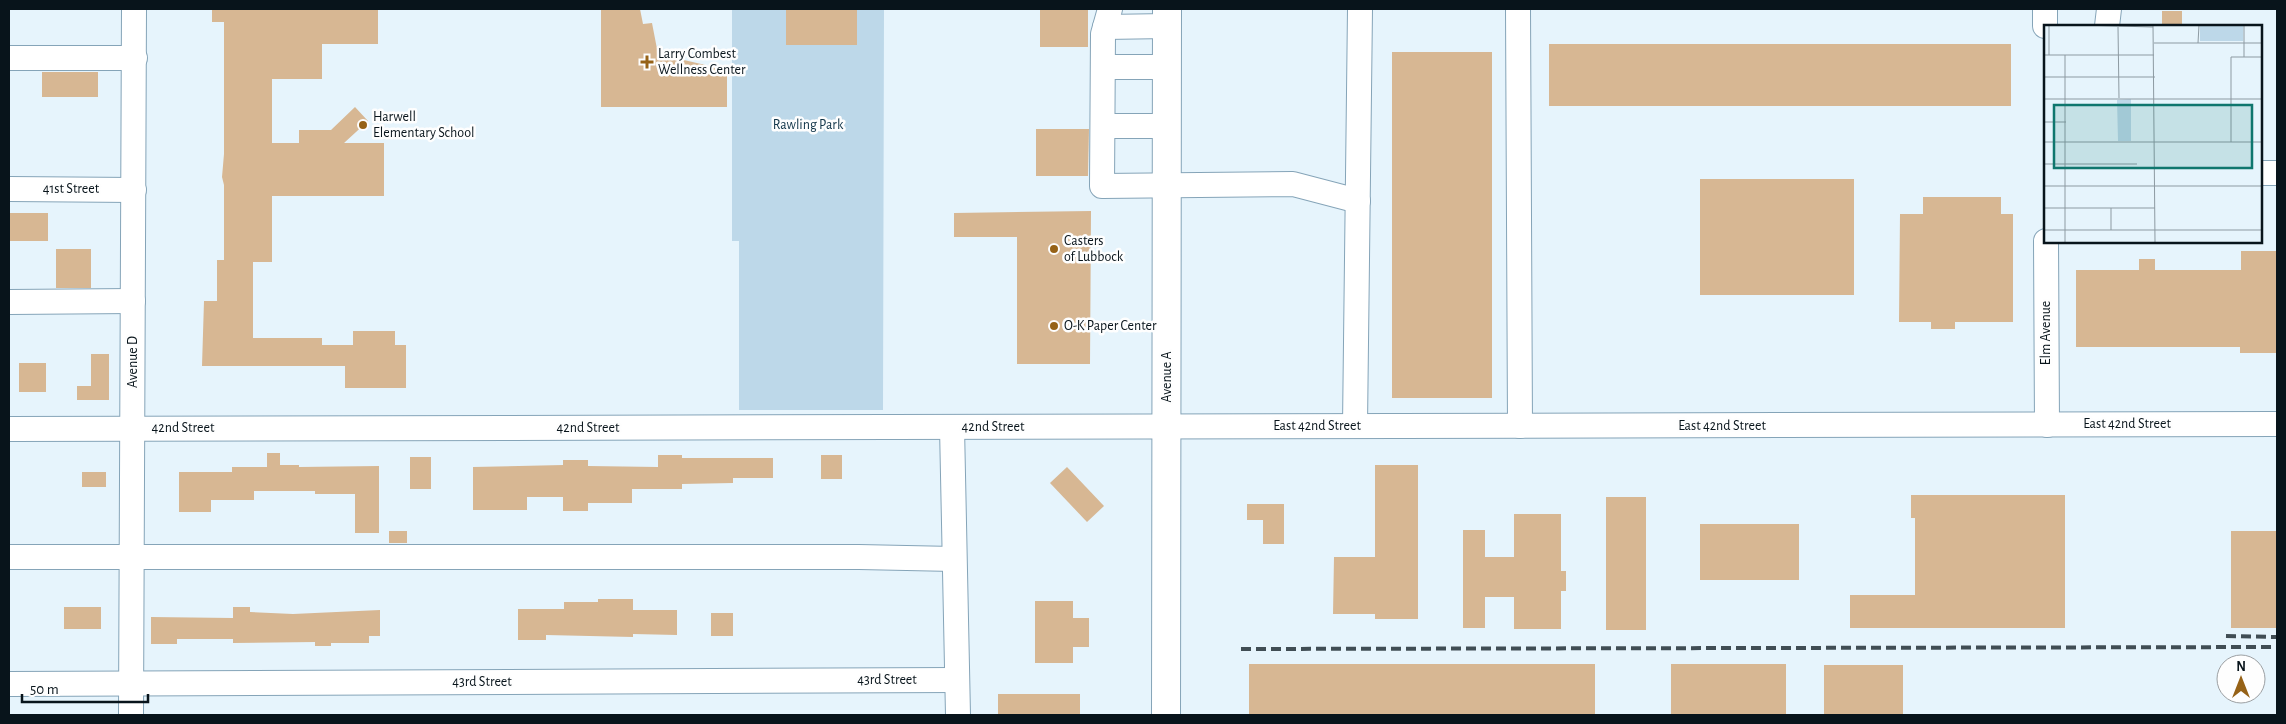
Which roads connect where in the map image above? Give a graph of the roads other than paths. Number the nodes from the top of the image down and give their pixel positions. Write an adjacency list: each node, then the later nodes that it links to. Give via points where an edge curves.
1 (134, 9): 11 (street, Avenue D)
2 (1360, 9): 21 (street)
3 (1518, 9): 29 (street)
4 (2045, 9): 8 (street)
5 (2109, 9): 9 (street)
6 (1167, 17): 7 (street); 13 (main road, Avenue A)
7 (1108, 18): 12 (street)
8 (2045, 25)
9 (2108, 25)
10 (9, 58): 11 (street)
11 (135, 58): 20 (street, Avenue D)
12 (1103, 67): 13 (street); 14 (street)
13 (1167, 67): 15 (main road, Avenue A)
14 (1103, 126): 15 (street); 18 (street, via 1102,186)
15 (1167, 126): 18 (main road, Avenue A)
16 (2261, 173): 17 (street)
17 (2277, 173)
18 (1167, 186): 21 (street, via 1293,184); 27 (main road, Avenue A)
19 (9, 189): 20 (street, 41st Street)
20 (134, 190): 23 (street, Avenue D)
21 (1358, 200): 28 (street)
22 (2046, 242): 26 (street, Elm Avenue)
23 (133, 301): 24 (street); 32 (street, Avenue D)
24 (9, 302)
25 (2277, 424): 26 (street, East 42nd Street)
26 (2047, 425): 29 (street, East 42nd Street)
27 (1167, 426): 28 (street, East 42nd Street); 30 (street, 42nd Street); 41 (main road, Avenue A)
28 (1355, 426): 29 (street, East 42nd Street)
29 (1520, 426)
30 (952, 427): 32 (street, 42nd Street); 35 (street)
31 (9, 429): 32 (street, 42nd Street)
32 (133, 429): 34 (street, Avenue D)
33 (9, 557): 34 (street)
34 (132, 557): 35 (street); 38 (street, Avenue D)
35 (954, 559): 36 (street)
36 (956, 680): 38 (street, 43rd Street); 40 (street)
37 (9, 684): 38 (street, 43rd Street)
38 (131, 684): 39 (street, Avenue D)
39 (131, 715)
40 (958, 715)
41 (1166, 715)

